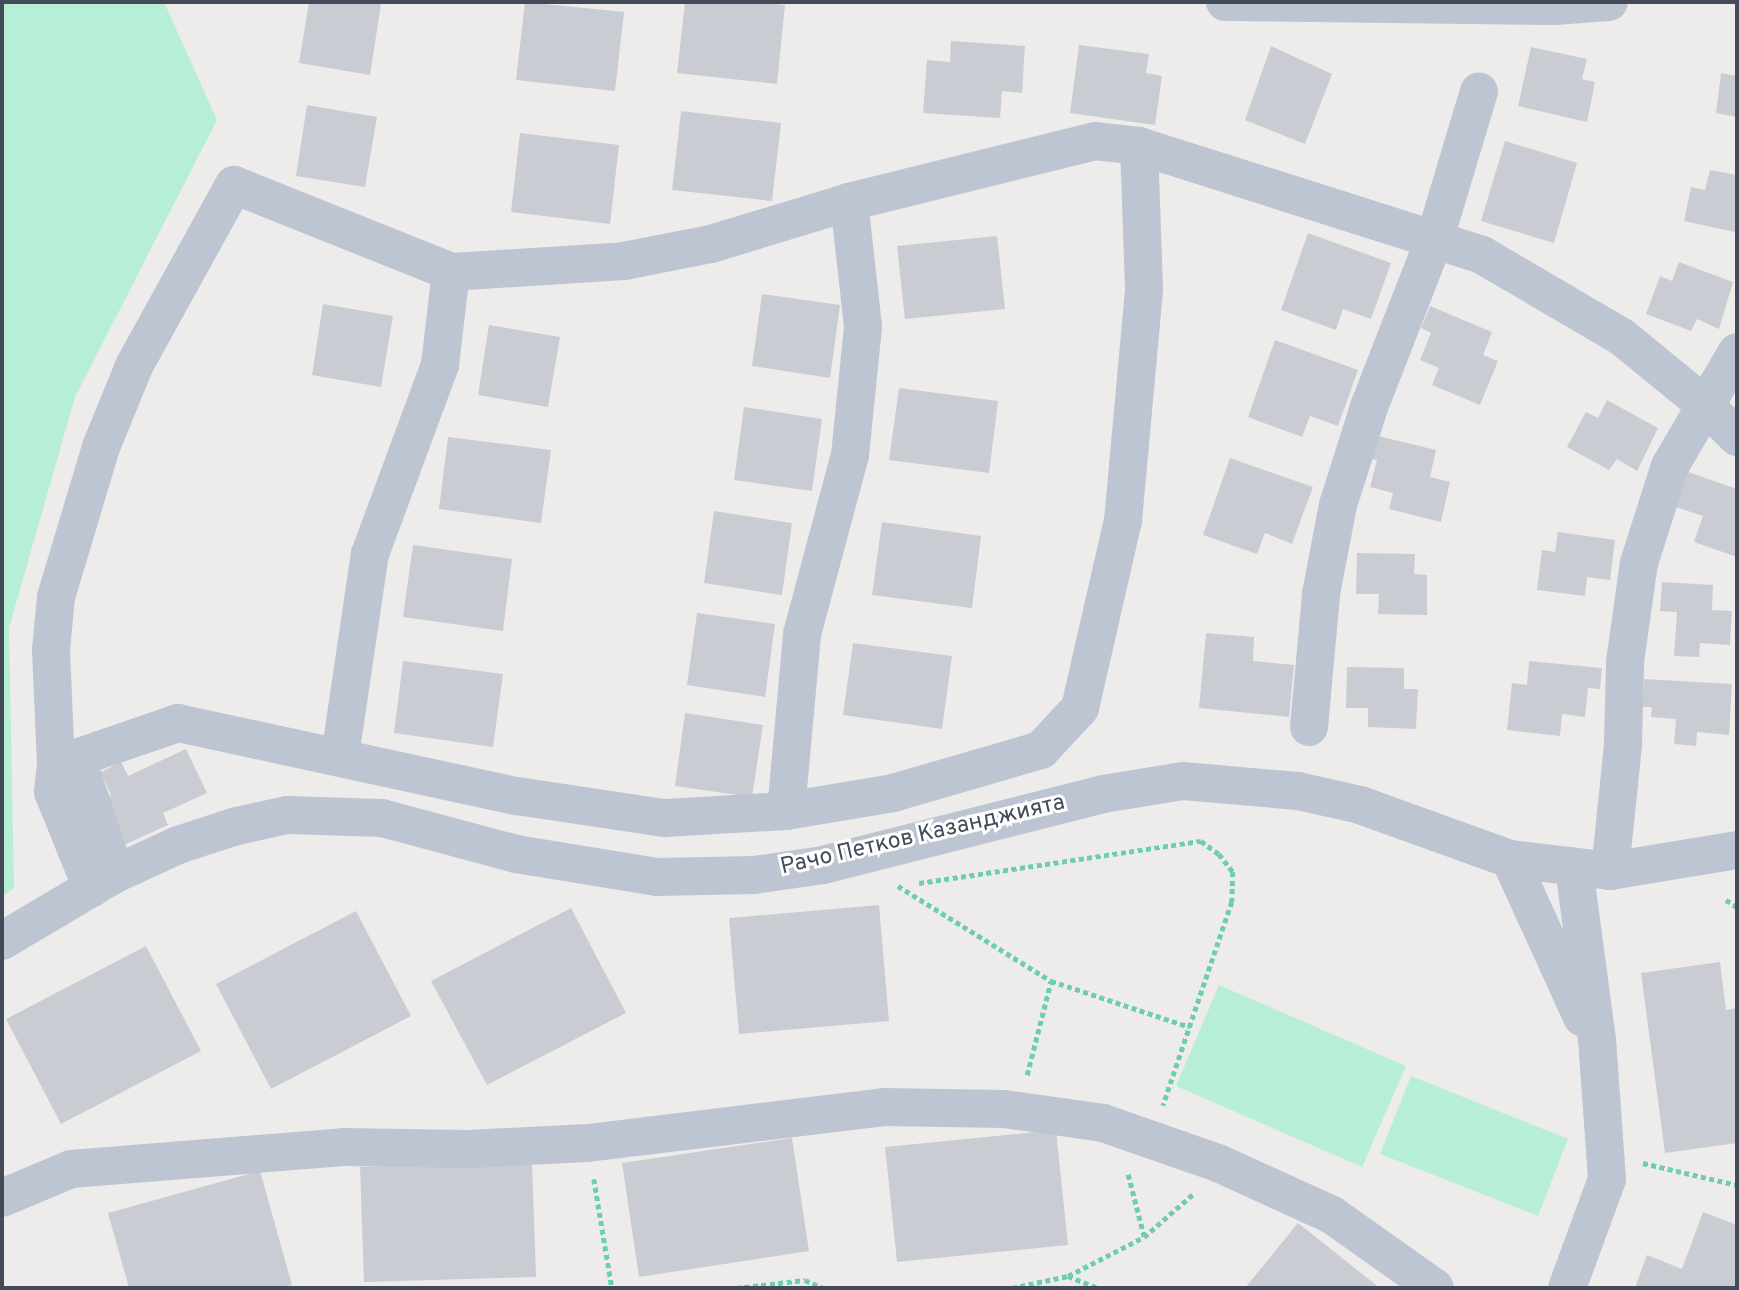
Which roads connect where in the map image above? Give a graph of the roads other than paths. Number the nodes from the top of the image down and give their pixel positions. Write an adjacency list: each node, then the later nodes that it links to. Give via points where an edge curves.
1 (1224, 2): 2 (street, via 1555,6)
2 (1609, 2)
3 (1479, 91): 6 (street)
4 (1139, 146): 5 (street, via 1095,141); 6 (street); 14 (street, via 1144,288 1123,521 1080,708 1041,750 893,793)
5 (849, 202): 7 (street, via 711,244 624,261); 14 (street, via 863,326 850,455 802,634)
6 (1435, 238): 9 (street, via 1482,255 1559,298 1622,337); 11 (street, via 1369,407 1338,505 1321,594)
7 (451, 272): 12 (street, via 440,365 370,554); 13 (street, via 234,184 134,366 101,447 56,597 51,650)
8 (1737, 352): 9 (street)
9 (1704, 404): 10 (street); 17 (street, via 1670,466 1639,563 1625,662 1623,745)
10 (1737, 437)
11 (1309, 727)
12 (340, 756): 13 (street, via 178,723); 14 (street, via 517,796 665,818)
13 (56, 765): 18 (street, via 84,780)
14 (786, 811)
15 (1737, 850): 17 (street, Рачо Петков Казанджията)
16 (1510, 859): 17 (street, Рачо Петков Казанджията); 18 (street, Рачо Петков Казанджията, via 1360,805 1298,792 1183,781 1103,794 850,858 754,874 657,877 516,854 382,818 287,815 178,845); 20 (street, via 1578,1010)
17 (1592, 869): 20 (street)
18 (104, 881): 19 (street, Рачо Петков Казанджията)
19 (2, 941)
20 (1597, 1040): 23 (street, via 1607,1179)
21 (2, 1198): 22 (street, via 71,1169 342,1147 467,1149 588,1143 884,1107 1017,1111 1103,1123 1213,1161 1332,1215)
22 (1435, 1288)
23 (1567, 1288)

